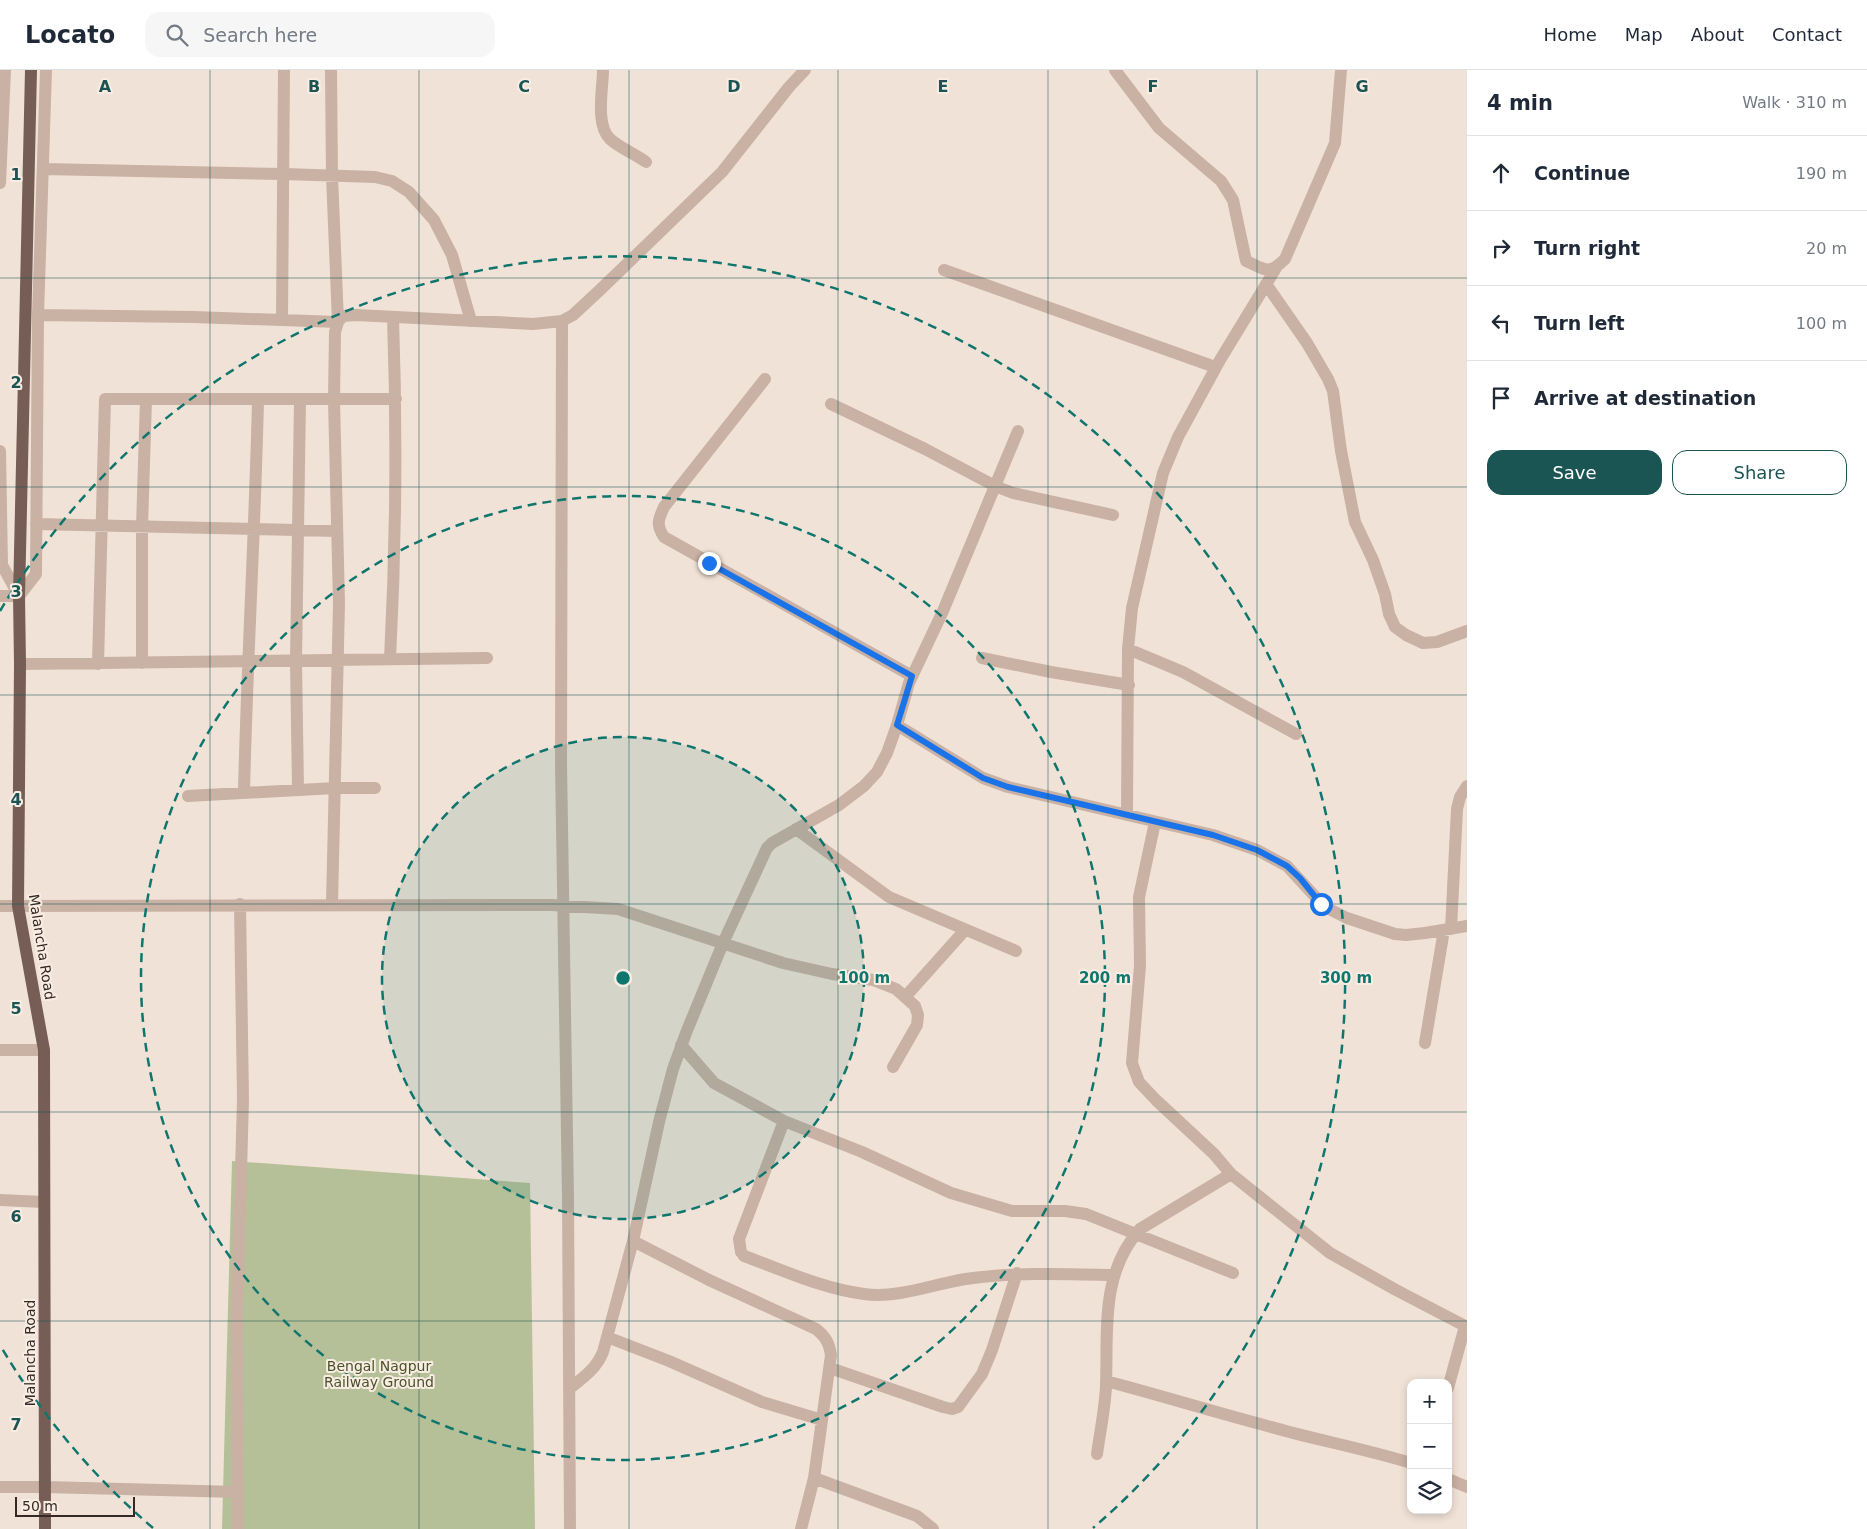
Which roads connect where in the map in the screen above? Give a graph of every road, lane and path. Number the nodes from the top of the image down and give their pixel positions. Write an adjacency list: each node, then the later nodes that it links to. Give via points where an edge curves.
1 (5, 70): 13 (street)
2 (46, 70): 11 (street)
3 (284, 70): 12 (street)
4 (331, 70): 14 (street)
5 (603, 70): 10 (street, via 603,130)
6 (804, 70): 23 (street, via 722,172 601,289)
7 (1115, 70): 16 (street, via 1159,128 1221,181 1233,200 1246,261 1267,270)
8 (1340, 70): 16 (street, via 1335,143 1285,259)
9 (31, 72): 44 (main road, Malancha Road)
10 (646, 162)
11 (43, 169): 12 (street); 19 (street)
12 (284, 174): 14 (street); 21 (street)
13 (0, 176): 15 (street)
14 (332, 176): 22 (street, via 375,177 392,181 409,192 434,220 452,255); 24 (street)
15 (0, 183)
16 (1276, 268): 18 (street)
17 (944, 270): 25 (street)
18 (1266, 284): 25 (street); 45 (street, via 1307,344 1333,391 1355,522 1386,594 1395,627 1423,642 1437,642)
19 (38, 315): 21 (street); 37 (street)
20 (393, 317): 22 (street); 24 (street, via 343,316); 27 (street)
21 (282, 320): 24 (street)
22 (471, 321): 23 (street, via 532,324)
23 (562, 321): 73 (street)
24 (338, 322): 31 (street)
25 (1215, 368): 46 (street, via 1178,437 1163,473 1132,608)
26 (765, 379): 56 (street, via 664,507 658,528 664,537)
27 (396, 399): 31 (street); 49 (street, via 395,560)
28 (146, 400): 29 (street); 38 (street, via 105,399); 39 (street)
29 (258, 400): 30 (street); 40 (street)
30 (300, 400): 31 (street); 41 (street)
31 (334, 400): 42 (street)
32 (831, 404): 35 (street)
33 (1018, 430): 35 (street)
34 (0, 451): 44 (street, via 2,565)
35 (995, 486): 36 (street, via 1013,493); 56 (street, via 943,612)
36 (1113, 515)
37 (36, 524): 38 (street); 44 (street, via 36,574)
38 (102, 526): 39 (street); 55 (street)
39 (142, 527): 40 (street); 53 (street)
40 (255, 529): 41 (street); 51 (street)
41 (297, 530): 42 (street); 52 (street)
42 (337, 531): 50 (street)
43 (0, 596): 44 (street)
44 (19, 596): 54 (main road, Malancha Road)
45 (1467, 631)
46 (1128, 649): 57 (street); 59 (street, via 1183,672)
47 (486, 658): 49 (street)
48 (982, 658): 57 (street)
49 (390, 659): 50 (street)
50 (338, 660): 52 (street); 61 (street)
51 (247, 661): 52 (street); 53 (street); 64 (street)
52 (296, 661): 63 (street)
53 (142, 663): 55 (street)
54 (20, 664): 55 (street); 72 (main road, Malancha Road)
55 (98, 664)
56 (912, 676): 58 (street)
57 (1129, 685): 66 (street)
58 (897, 725): 66 (street, via 983,778); 68 (street, via 877,772 864,786)
59 (1296, 734)
60 (1467, 786): 76 (street, via 1457,809)
61 (335, 788): 62 (street); 63 (street); 70 (street)
62 (375, 788)
63 (298, 790): 64 (street)
64 (244, 792): 65 (street)
65 (188, 796)
66 (1127, 815): 67 (street)
67 (1155, 822): 76 (street, via 1213,835 1269,855 1300,878 1321,904 1347,918 1394,934); 86 (street, via 1139,897 1140,966 1132,1064 1144,1089)
68 (796, 829): 75 (street, via 889,896); 77 (street, via 767,848)
69 (240, 904): 70 (street); 72 (street); 108 (street, via 243,1099 237,1318)
70 (332, 904): 73 (street)
71 (0, 906): 72 (street)
72 (18, 906): 83 (main road, Malancha Road)
73 (562, 906): 77 (street, via 618,909); 99 (street)
74 (1467, 926): 76 (street)
75 (965, 930): 78 (street); 79 (street)
76 (1448, 930): 80 (street)
77 (723, 942): 79 (street, via 783,963 873,980); 81 (street)
78 (1016, 952)
79 (906, 996): 84 (street, via 915,1006 917,1024)
80 (1425, 1044)
81 (681, 1045): 85 (street, via 714,1084); 90 (street, via 659,1122)
82 (0, 1050): 83 (street)
83 (44, 1050): 88 (main road, Malancha Road)
84 (893, 1067)
85 (784, 1121): 89 (street, via 951,1193 1012,1211 1086,1214); 91 (street, via 738,1239 744,1256 842,1290 866,1294 891,1294 971,1278)
86 (1231, 1174): 89 (street); 94 (street, via 1330,1252)
87 (0, 1200): 88 (street)
88 (44, 1202): 105 (main road, Malancha Road)
89 (1136, 1234): 92 (street); 93 (street, via 1117,1264)
90 (633, 1241): 95 (street); 96 (street, via 816,1329 829,1343 832,1355)
91 (1017, 1273): 93 (street); 96 (street, via 982,1374 958,1407 943,1407)
92 (1232, 1273)
93 (1114, 1275): 98 (street)
94 (1466, 1327): 97 (street)
95 (607, 1337): 99 (street, via 599,1363); 100 (street, via 762,1402)
96 (830, 1368): 100 (street)
97 (1451, 1379)
98 (1106, 1381): 101 (street); 102 (street)
99 (570, 1389): 111 (street)
100 (822, 1420): 103 (street)
101 (1097, 1454)
102 (1407, 1462)
103 (814, 1478): 112 (street); 113 (street, via 917,1516)
104 (1452, 1481): 107 (street)
105 (45, 1486): 106 (street); 108 (street); 109 (main road, Malancha Road)
106 (0, 1487)
107 (1467, 1487)
108 (238, 1492): 110 (street)
109 (45, 1529)
110 (238, 1529)
111 (570, 1529)
112 (801, 1529)
113 (933, 1529)

